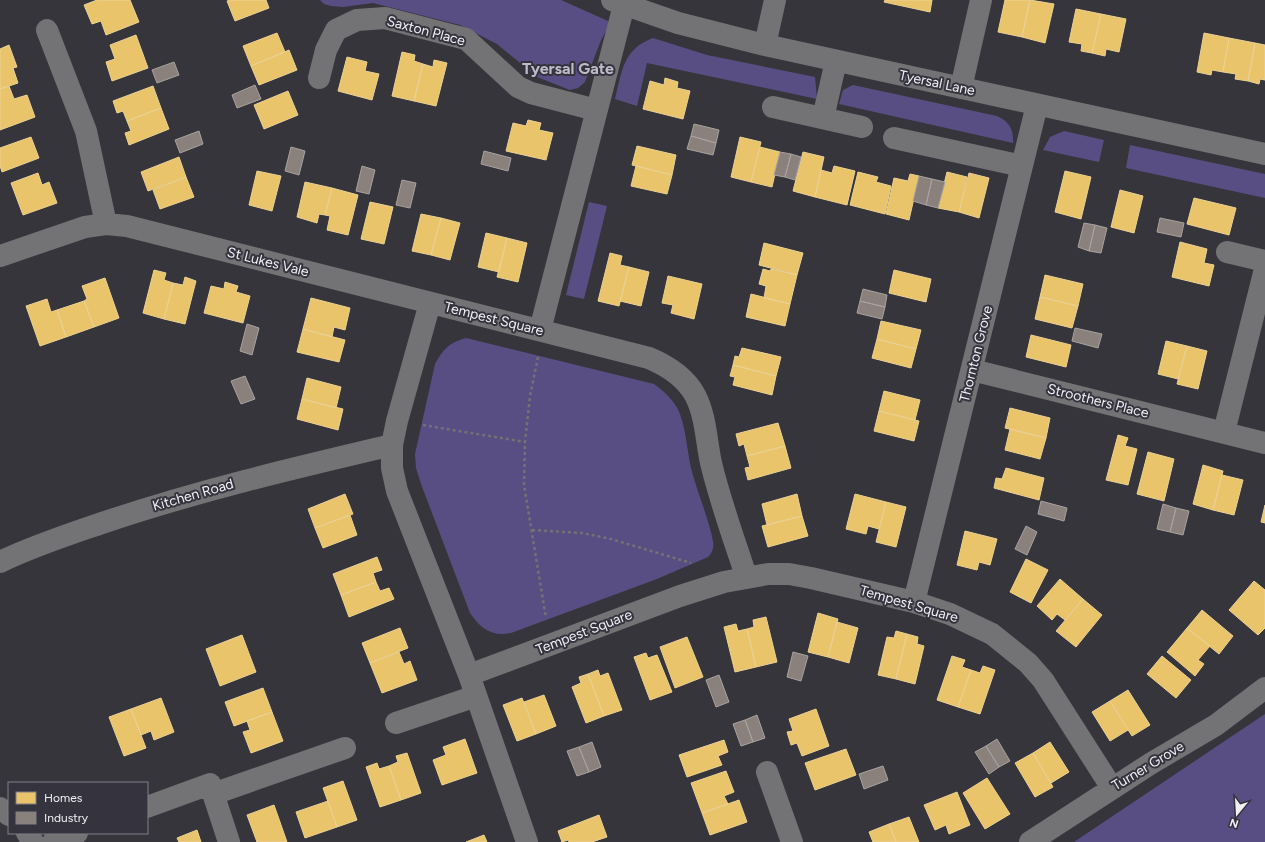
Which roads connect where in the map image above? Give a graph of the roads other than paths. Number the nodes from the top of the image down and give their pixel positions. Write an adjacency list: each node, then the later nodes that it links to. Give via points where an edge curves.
1 (775, 0): 5 (street)
2 (981, 0): 8 (street)
3 (616, 1): 5 (street, Tyersal Lane, via 678,24); 11 (street)
4 (47, 30): 17 (street, via 82,120)
5 (765, 45): 6 (street, Tyersal Lane)
6 (836, 61): 8 (street, Tyersal Lane); 12 (street)
7 (319, 78): 11 (street, Saxton Place, via 326,50 336,30 357,20 385,18 466,39 518,87 531,93)
8 (961, 88): 9 (street, Tyersal Lane)
9 (1037, 106): 15 (street, Tyersal Lane); 16 (street, Thornton Grove)
10 (773, 107): 12 (street)
11 (596, 110): 23 (street)
12 (823, 118): 13 (street)
13 (862, 127)
14 (894, 138): 16 (street)
15 (1265, 154)
16 (1022, 166): 24 (street, Thornton Grove)
17 (106, 224): 19 (street, St Lukes Vale, via 85,227); 22 (street, St Lukes Vale, via 127,226)
18 (1227, 252): 20 (street)
19 (0, 256)
20 (1265, 261)
21 (1265, 269): 25 (street)
22 (430, 303): 23 (street, Tempest Square); 27 (street, Tempest Square)
23 (540, 330): 29 (street, Tempest Square, via 649,358 667,366 683,378 695,394 703,413 711,464)
24 (972, 370): 25 (street, Stroothers Place); 30 (street, Thornton Grove)
25 (1224, 432): 26 (street, Stroothers Place)
26 (1265, 443)
27 (392, 444): 28 (street, Kitchen Road, via 152,506 33,546); 31 (street, Tempest Square, via 392,468 396,491)
28 (0, 562)
29 (746, 576): 30 (street, Tempest Square, via 790,574); 31 (street, Tempest Square, via 680,596)
30 (914, 602): 37 (street, Tempest Square, via 950,614 985,630 1028,663 1057,699)
31 (468, 676): 33 (street, Tempest Square)
32 (1265, 688): 37 (street, Turner Grove, via 1216,725)
33 (476, 696): 34 (street); 45 (street, Tempest Square)
34 (396, 723)
35 (345, 748): 38 (street)
36 (767, 772): 46 (street)
37 (1112, 788): 47 (street, Turner Grove)
38 (213, 794): 39 (street, via 210,784); 44 (street)
39 (148, 807)
40 (0, 808): 41 (street)
41 (8, 814)
42 (74, 834): 43 (street)
43 (53, 842)
44 (229, 842)
45 (527, 842)
46 (792, 842)
47 (1030, 842)

